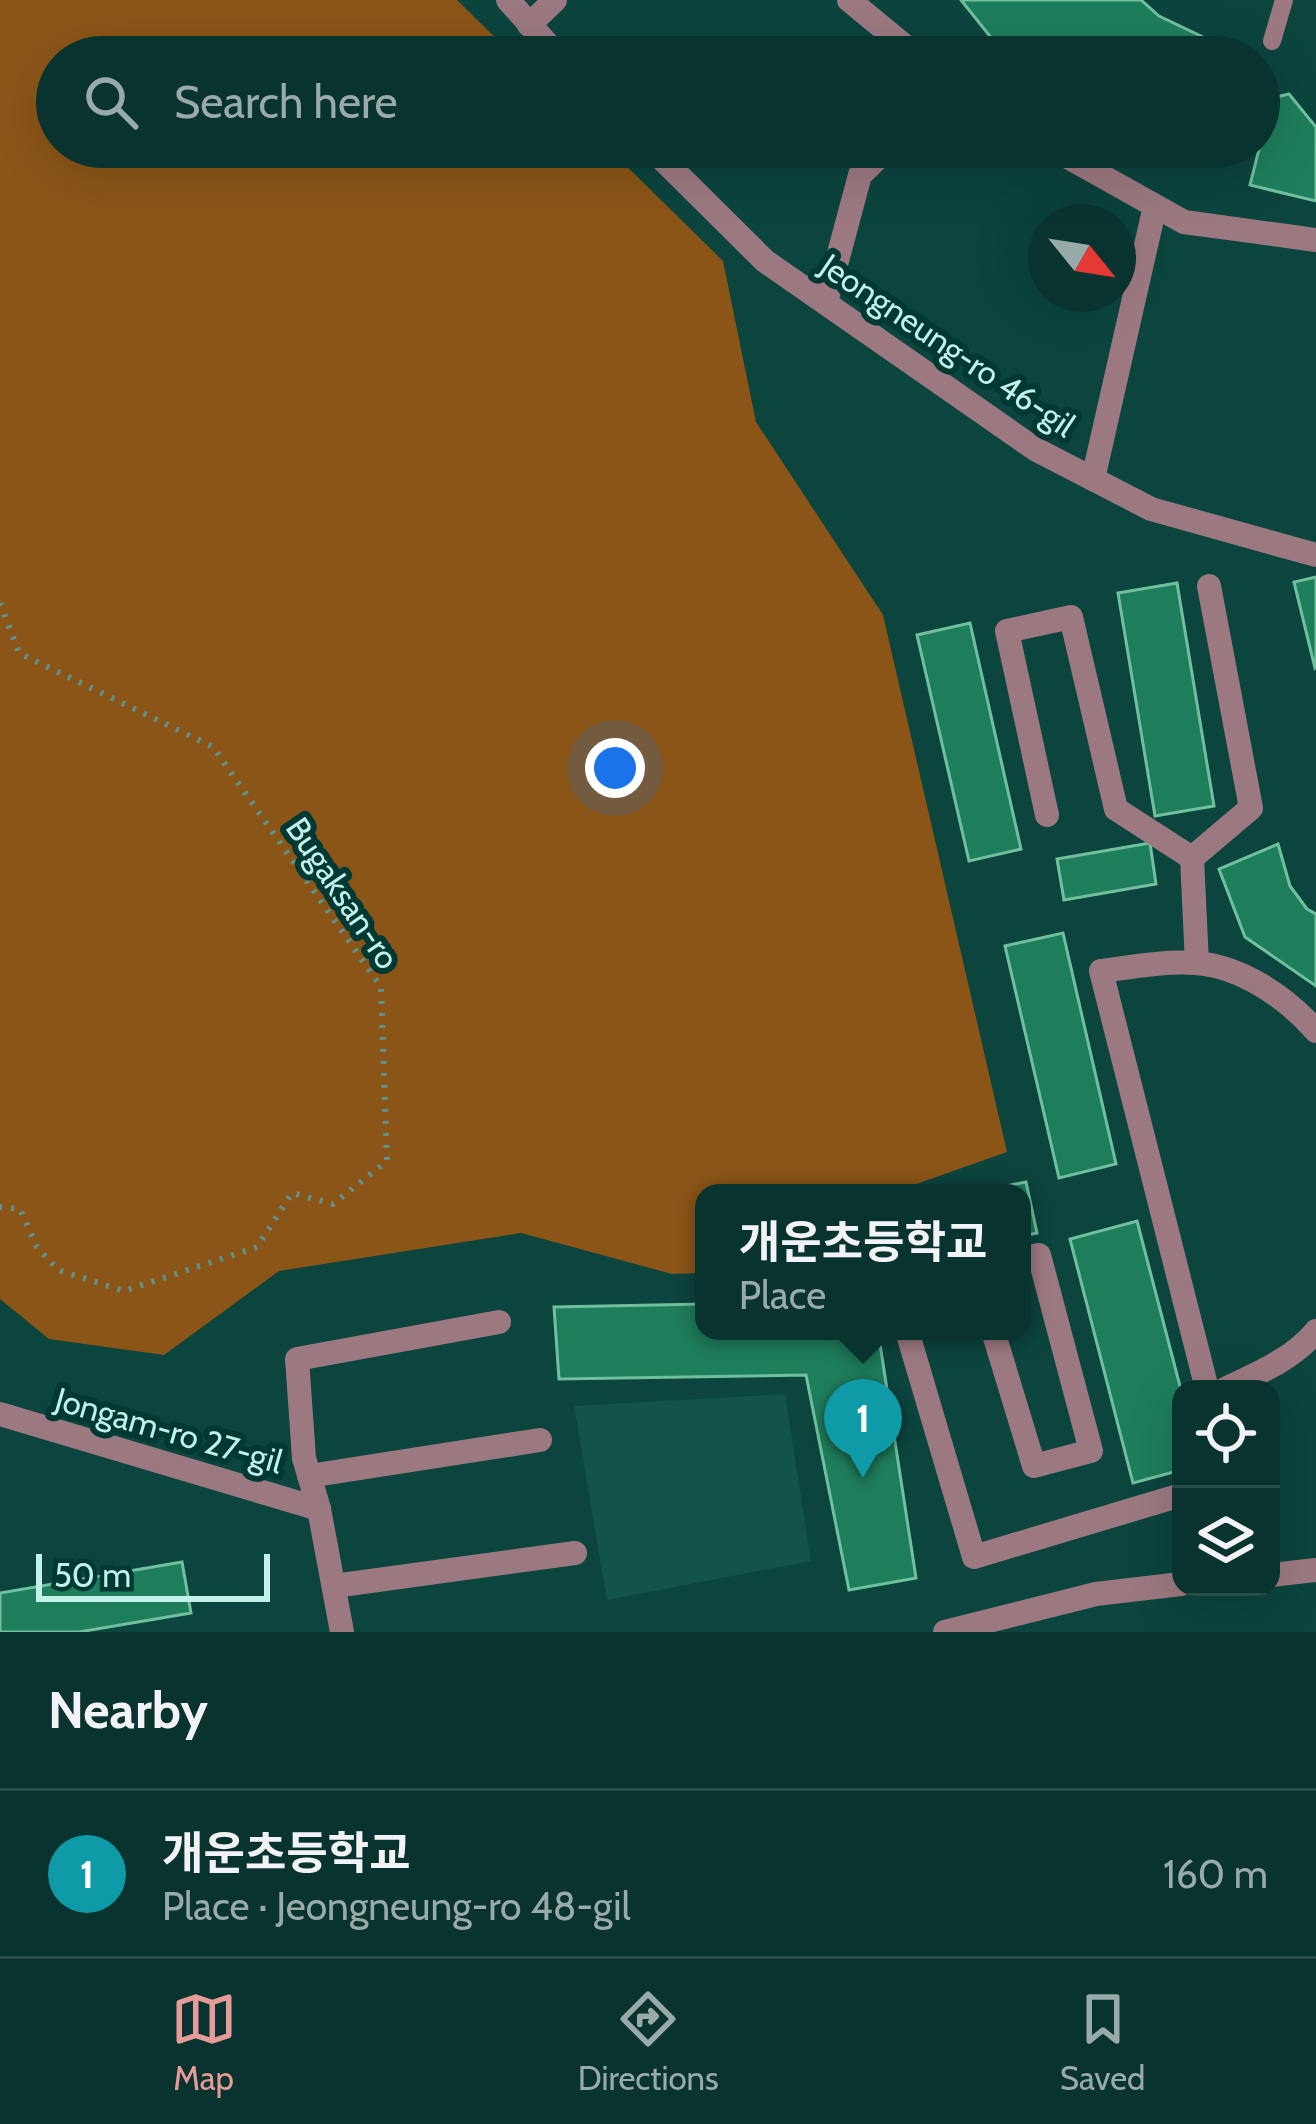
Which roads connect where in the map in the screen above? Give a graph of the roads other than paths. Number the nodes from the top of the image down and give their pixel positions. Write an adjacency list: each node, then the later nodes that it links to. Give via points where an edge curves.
1 (508, 0): 5 (street)
2 (555, 0): 5 (street)
3 (849, 0): 7 (street)
4 (1284, 0): 8 (lane)
5 (530, 25): 6 (street)
6 (540, 36)
7 (893, 36)
8 (1273, 36)
9 (671, 168): 14 (street, Jeongneung-ro 46-gil, via 765,260)
10 (868, 168): 14 (street)
11 (1087, 168): 12 (street)
12 (1155, 206): 13 (street, via 1184,222); 15 (street)
13 (1316, 240)
14 (826, 302): 15 (street, Jeongneung-ro 46-gil, via 1035,448)
15 (1093, 479): 16 (street, Jeongneung-ro 46-gil, via 1151,509)
16 (1316, 556)
17 (1209, 586): 19 (street, via 1252,808)
18 (1047, 815): 19 (street, via 1007,631 1071,617 1116,809)
19 (1192, 858): 20 (street)
20 (1197, 963): 21 (street, via 1246,976); 27 (street, via 1101,971)
21 (1316, 1030)
22 (1031, 1257): 26 (street, via 1039,1255 1091,1451 1034,1466)
23 (499, 1322): 31 (street, Jongam-ro 27-gil, via 297,1359)
24 (1316, 1331): 28 (street)
25 (910, 1340): 32 (street, via 974,1557)
26 (996, 1340)
27 (1206, 1380)
28 (1244, 1380)
29 (0, 1414): 33 (street, Jongam-ro 27-gil)
30 (540, 1440): 31 (street, Jongam-ro 27-gil)
31 (309, 1476): 33 (street, Jongam-ro 27-gil)
32 (1172, 1498)
33 (319, 1509): 38 (street, Jongam-ro 27-gil)
34 (574, 1553): 38 (street)
35 (1316, 1570): 36 (street)
36 (1280, 1572)
37 (1172, 1585): 40 (street, via 1096,1594)
38 (334, 1586): 39 (street, Jongam-ro 27-gil)
39 (342, 1632)
40 (945, 1632)

